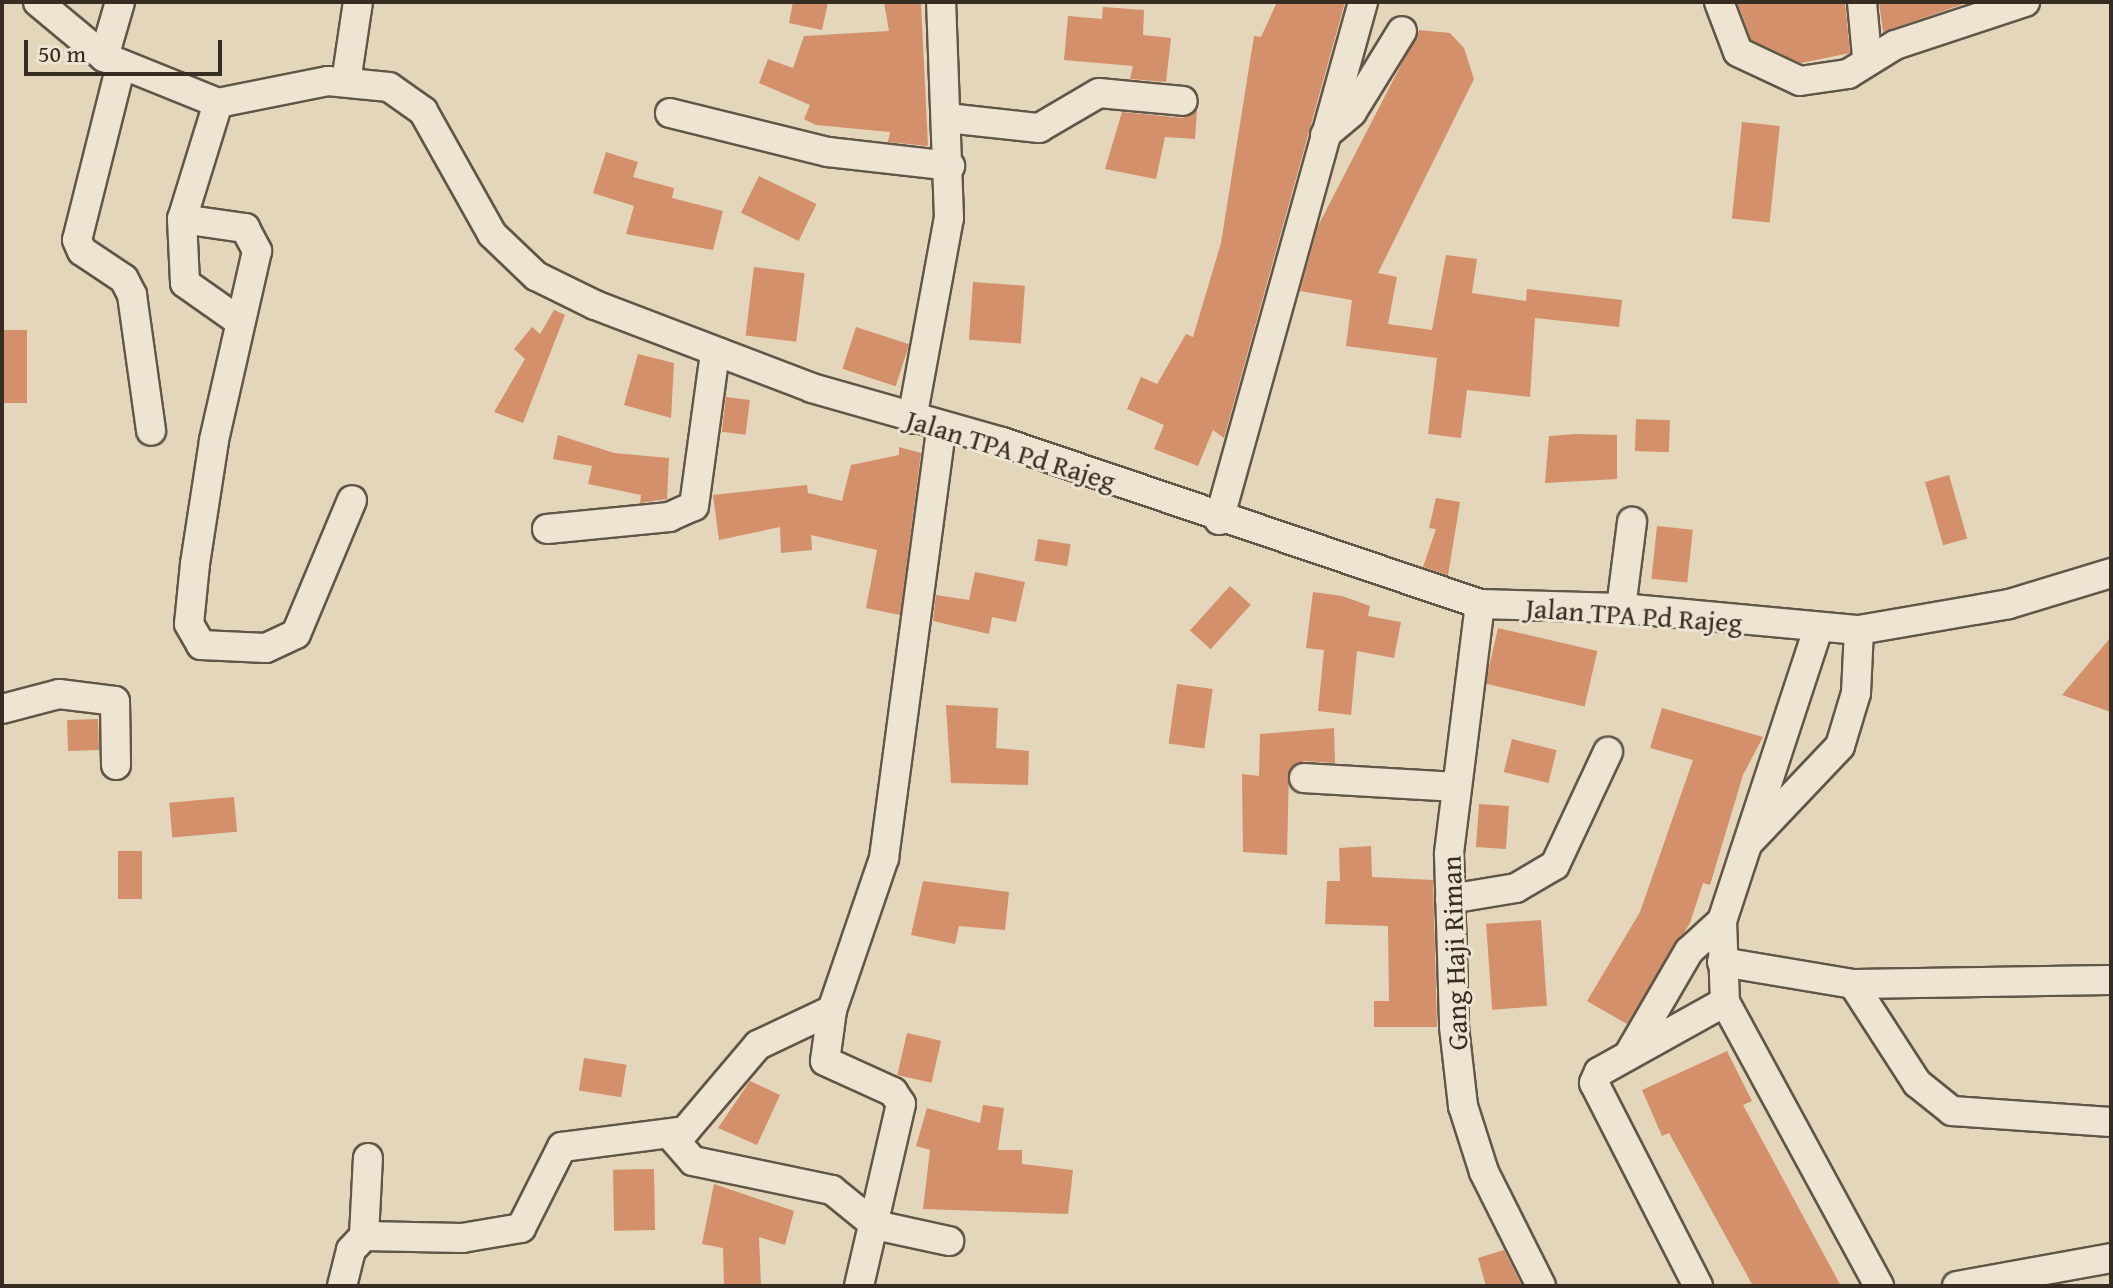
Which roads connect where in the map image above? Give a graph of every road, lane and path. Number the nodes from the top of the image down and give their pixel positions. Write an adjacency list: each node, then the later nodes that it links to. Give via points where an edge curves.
1 (38, 2): 11 (street)
2 (120, 2): 11 (street)
3 (358, 2): 12 (street)
4 (941, 2): 16 (street)
5 (1363, 2): 17 (street)
6 (1719, 2): 10 (street, via 1738,52 1769,73 1827,81)
7 (1862, 2): 10 (street)
8 (2011, 6): 10 (street)
9 (1402, 31): 17 (street, via 1352,112)
10 (1867, 57)
11 (112, 61): 14 (street); 24 (street, via 77,240 82,251 124,279 132,295)
12 (346, 82): 14 (street, Jalan TPA Pd Rajeg, via 283,86); 21 (street, Jalan TPA Pd Rajeg, via 389,87 423,111 492,234 536,276)
13 (1183, 101): 16 (street, via 1099,93 1039,128)
14 (218, 103): 19 (street)
15 (670, 113): 18 (street, via 828,152)
16 (947, 118): 18 (street)
17 (1325, 135): 26 (street)
18 (950, 166): 22 (street, via 944,261)
19 (182, 219): 20 (street, via 185,283); 20 (street, via 254,235 257,251)
20 (239, 321): 25 (street, via 195,564 189,624 201,645 266,648 296,634)
21 (715, 353): 22 (street, Jalan TPA Pd Rajeg); 28 (street, via 694,506 669,517)
22 (912, 419): 23 (street, Jalan TPA Pd Rajeg)
23 (942, 426): 26 (street, Jalan TPA Pd Rajeg); 46 (street, via 884,858)
24 (151, 431)
25 (352, 500)
26 (1219, 520): 30 (street, Jalan TPA Pd Rajeg)
27 (1632, 522): 31 (street)
28 (547, 529)
29 (2111, 573): 32 (street, Jalan TPA Pd Rajeg, via 2009,604)
30 (1480, 604): 31 (street, Jalan TPA Pd Rajeg); 38 (street, Gang Haji Riman)
31 (1621, 608): 33 (street, Jalan TPA Pd Rajeg)
32 (1859, 630): 33 (street, Jalan TPA Pd Rajeg); 39 (street, via 1856,693 1840,746)
33 (1817, 632): 39 (street)
34 (2, 709): 36 (street, via 59,694 115,701)
35 (1608, 752): 40 (street, via 1555,865 1516,888)
36 (116, 765)
37 (1304, 778): 38 (street)
38 (1456, 787): 40 (street, Gang Haji Riman)
39 (1745, 845): 41 (street)
40 (1450, 899): 57 (street, Gang Haji Riman, via 1463,1106 1484,1172)
41 (1722, 921): 42 (street); 47 (street, via 1689,951)
42 (1722, 962): 44 (street, via 1780,966); 45 (street)
43 (2111, 980): 44 (street)
44 (1853, 984): 48 (street, via 1917,1083 1952,1111)
45 (1725, 1002): 47 (street); 59 (street)
46 (832, 1010): 49 (street, via 758,1045 697,1121); 51 (street, via 825,1061 893,1092 901,1104)
47 (1629, 1055): 58 (street, via 1599,1072 1597,1099)
48 (2111, 1122)
49 (672, 1137): 51 (street, via 703,1164 832,1190); 52 (street, via 562,1147 534,1215 506,1233)
50 (368, 1158): 52 (street)
51 (875, 1225): 53 (street); 56 (street)
52 (364, 1236): 55 (street, via 351,1250)
53 (949, 1241)
54 (2111, 1258): 60 (street)
55 (342, 1286)
56 (859, 1286)
57 (1541, 1286)
58 (1698, 1286)
59 (1879, 1286)
60 (1957, 1286)

